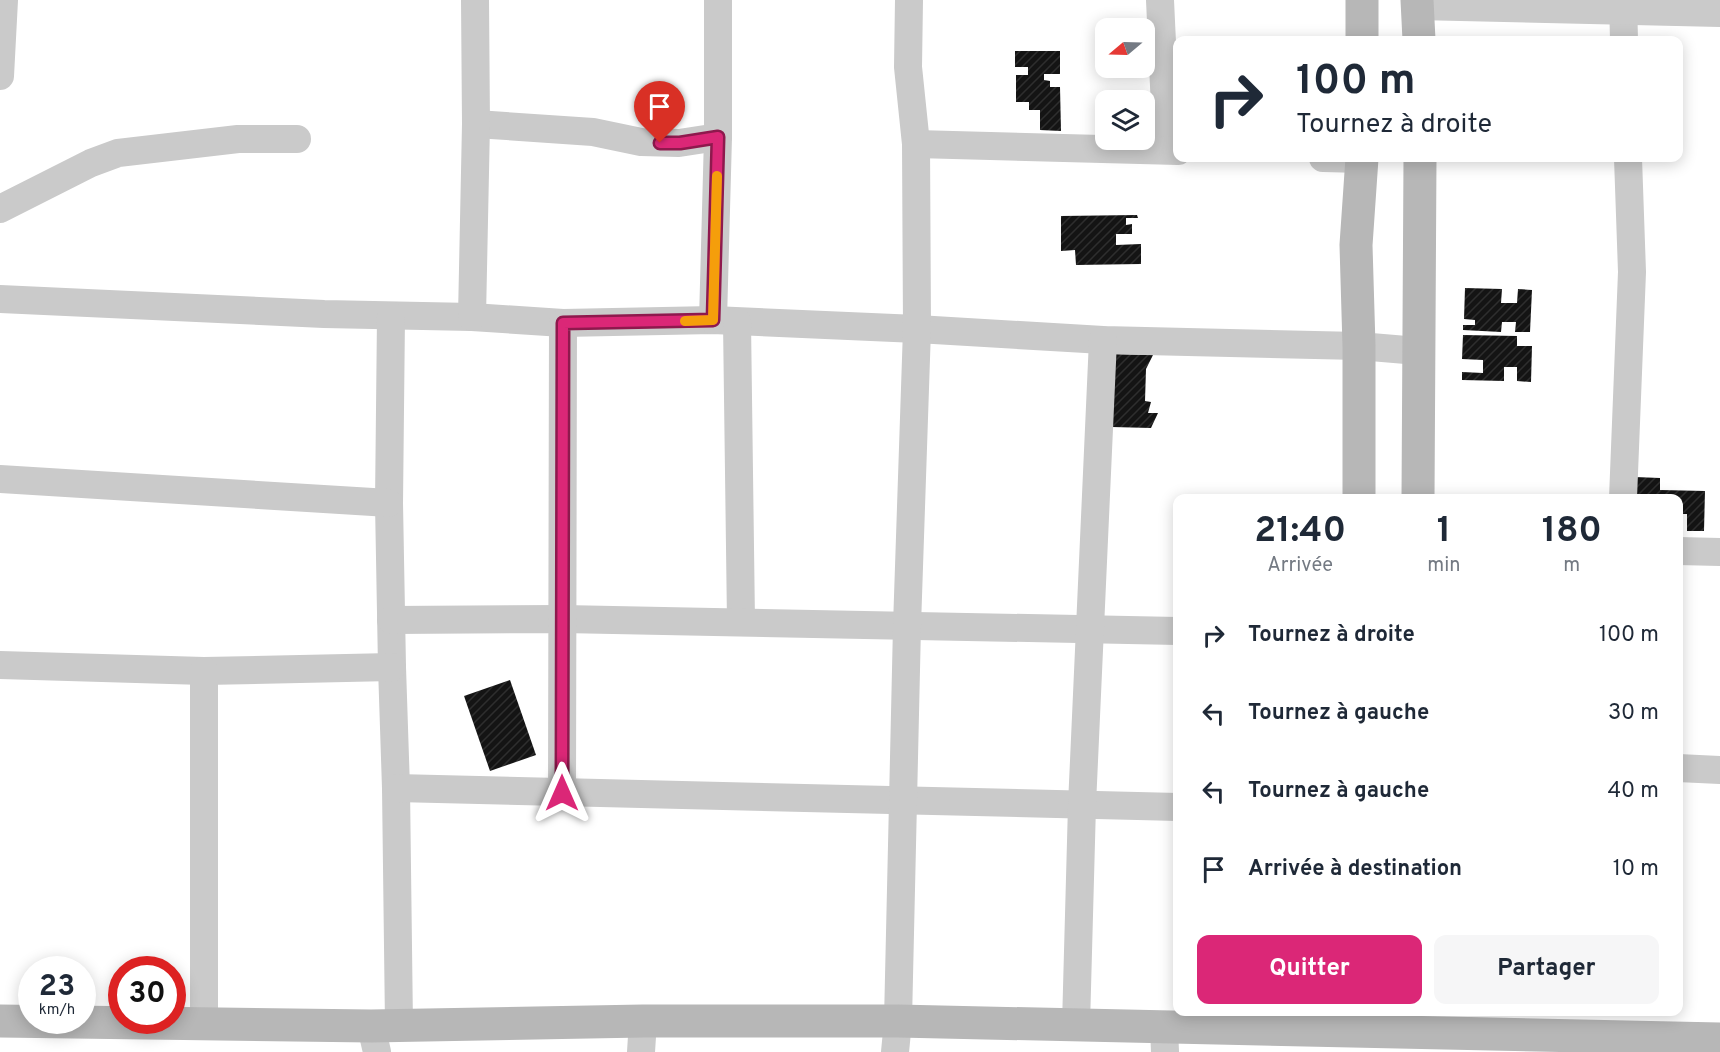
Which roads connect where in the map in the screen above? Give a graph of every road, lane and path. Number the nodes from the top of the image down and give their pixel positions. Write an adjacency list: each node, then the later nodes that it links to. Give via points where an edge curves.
1 (4, 0): 13 (street)
2 (475, 0): 14 (street)
3 (718, 0): 15 (street)
4 (909, 0): 17 (street, via 908,67)
5 (1160, 0): 18 (street)
6 (1362, 0): 10 (street)
7 (1417, 3): 8 (street); 11 (street)
8 (1623, 6): 9 (street); 12 (street)
9 (1720, 13)
10 (1362, 36)
11 (1419, 36)
12 (1624, 36)
13 (0, 76)
14 (476, 124): 15 (street, via 593,132 641,142 680,143); 25 (street)
15 (718, 137): 26 (street)
16 (297, 139): 22 (street, via 238,139 118,153)
17 (916, 144): 18 (street); 28 (street)
18 (1172, 151)
19 (1362, 162): 30 (street, via 1356,245)
20 (1420, 162): 31 (street)
21 (1628, 162): 35 (street, via 1632,272)
22 (0, 209)
23 (0, 299): 24 (street)
24 (391, 316): 25 (street); 36 (street)
25 (472, 317): 27 (street)
26 (725, 321): 27 (street); 28 (street); 41 (street)
27 (563, 323): 39 (street)
28 (917, 329): 29 (street); 42 (street)
29 (1103, 340): 30 (street); 43 (street)
30 (1359, 346): 31 (street); 33 (street)
31 (1418, 351): 34 (street)
32 (0, 479): 36 (street)
33 (1359, 494)
34 (1418, 494)
35 (1623, 494)
36 (389, 503): 40 (street)
37 (1683, 551): 38 (street)
38 (1720, 552)
39 (563, 619): 40 (street); 41 (street); 51 (street)
40 (391, 620): 46 (street)
41 (741, 622): 42 (street)
42 (907, 626): 43 (street); 52 (street)
43 (1089, 629): 44 (street); 53 (street)
44 (1173, 631)
45 (0, 665): 47 (street)
46 (392, 667): 47 (street); 50 (street)
47 (204, 671): 56 (street)
48 (1683, 768): 49 (street)
49 (1720, 770)
50 (396, 788): 51 (street); 59 (street)
51 (562, 793): 52 (street)
52 (903, 801): 53 (street); 61 (street)
53 (1082, 805): 54 (street); 57 (street)
54 (1173, 807)
55 (0, 1022): 56 (street)
56 (204, 1023): 59 (street)
57 (1076, 1025): 61 (street); 63 (street)
58 (1388, 1028): 62 (street); 63 (street)
59 (382, 1034): 60 (street)
60 (642, 1037): 61 (street)
61 (896, 1037)
62 (1720, 1039)
63 (1164, 1040)

